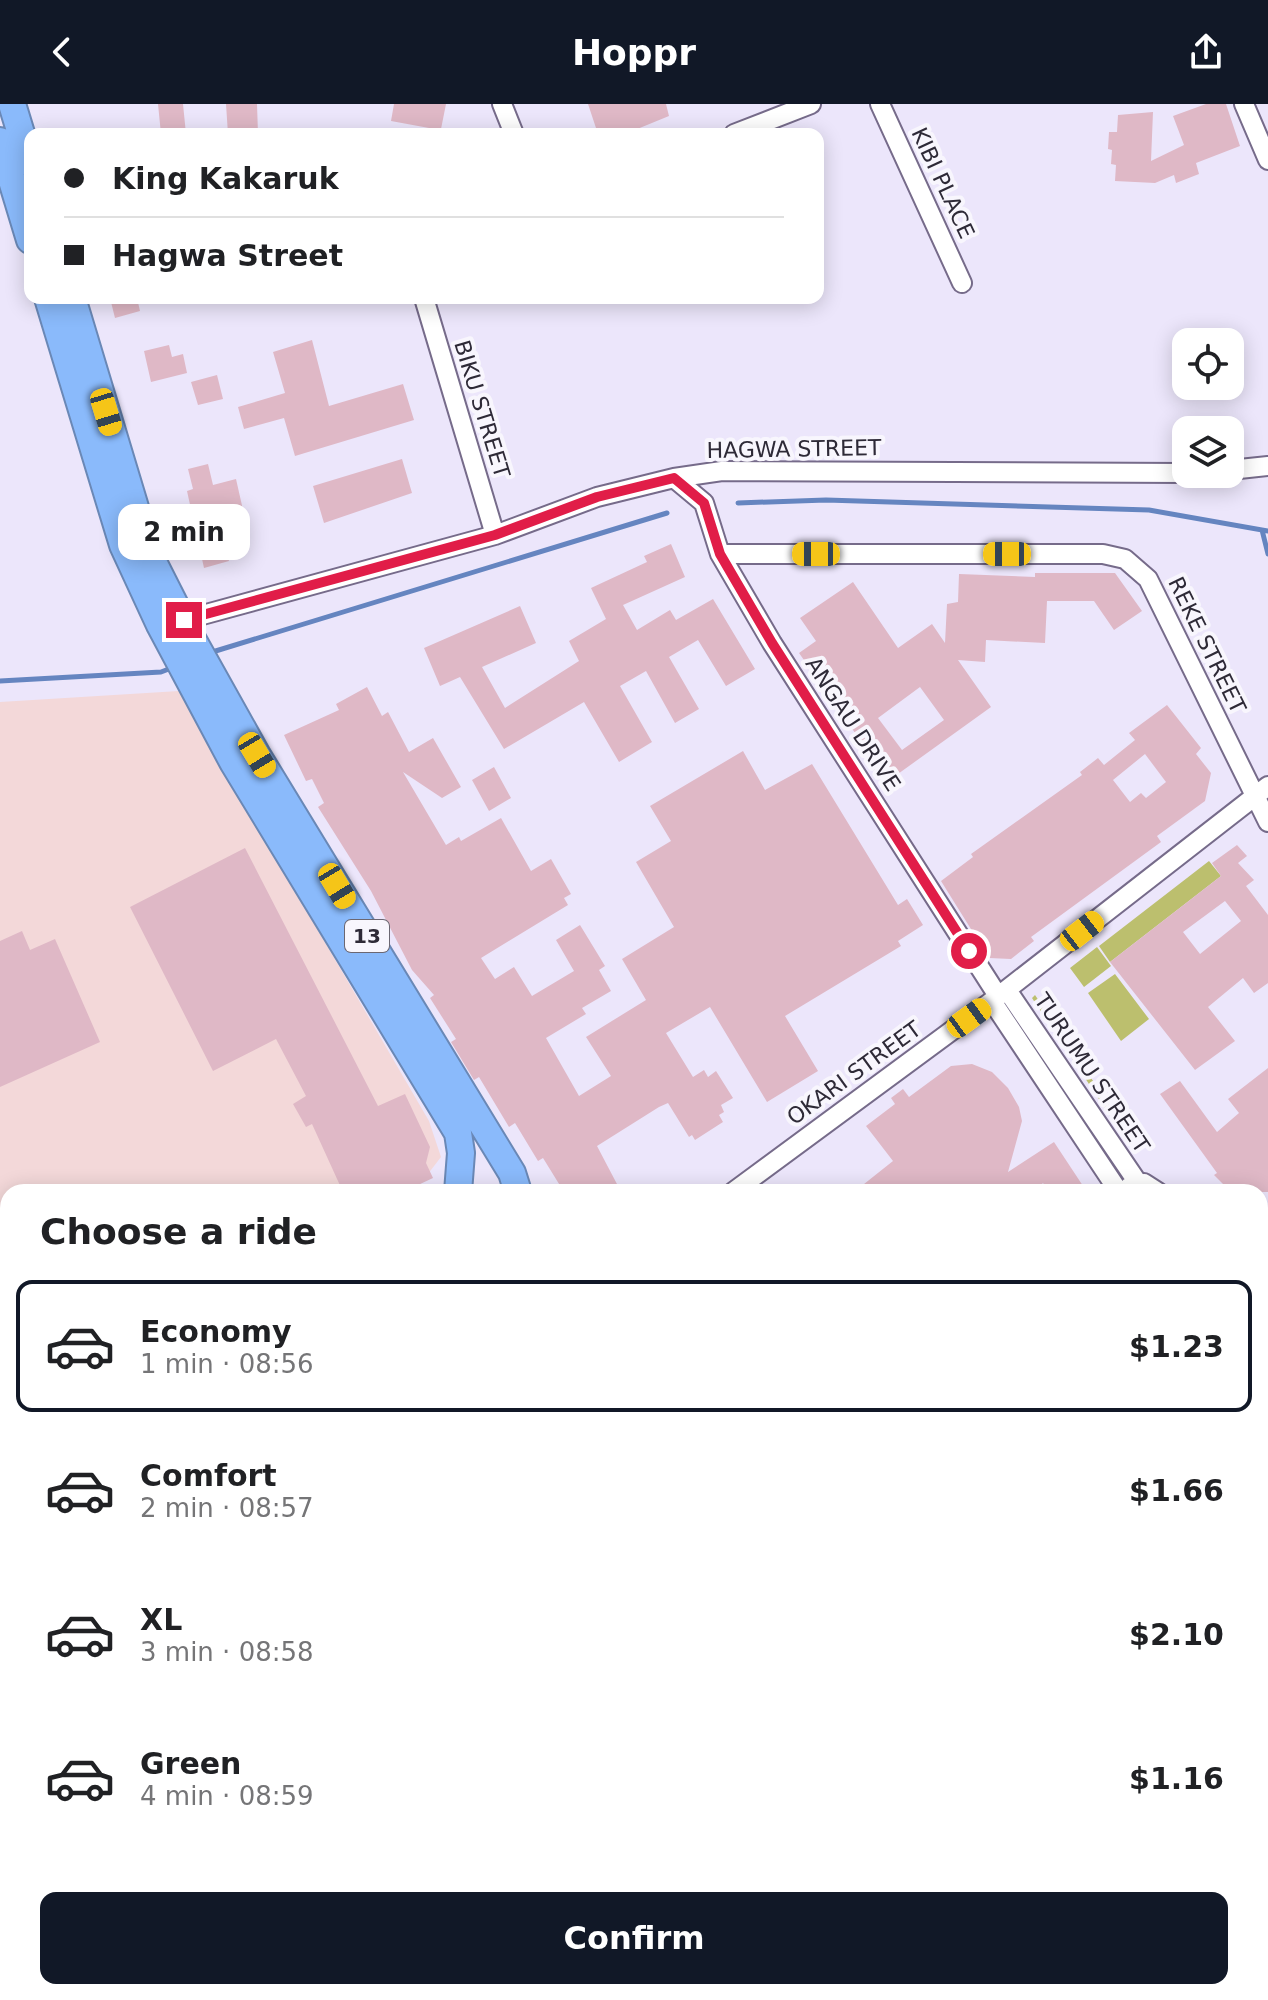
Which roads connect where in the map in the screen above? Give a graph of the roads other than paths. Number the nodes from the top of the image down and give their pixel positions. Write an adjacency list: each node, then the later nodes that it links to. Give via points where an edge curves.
1 (12, 104): 9 (highway)
2 (502, 104): 6 (street)
3 (811, 104): 7 (street)
4 (880, 104): 12 (street, KIBI PLACE)
5 (1244, 104): 10 (street)
6 (512, 128)
7 (749, 128)
8 (0, 141): 11 (highway)
9 (24, 143)
10 (1268, 160)
11 (24, 220)
12 (962, 283)
13 (50, 304): 22 (highway, 13, via 123,545)
14 (74, 304): 22 (highway, 13, via 149,554)
15 (426, 304): 20 (street, BIKU STREET)
16 (1268, 466): 17 (street)
17 (1244, 469)
18 (1172, 473): 19 (street, HAGWA STREET, via 722,471)
19 (674, 478): 20 (street, HAGWA STREET, via 597,497); 21 (street, ANGAU DRIVE, via 704,503)
20 (495, 535): 22 (street, HAGWA STREET)
21 (720, 554): 24 (street, REKE STREET, via 1103,554 1125,559 1148,579); 26 (street, ANGAU DRIVE)
22 (182, 636): 23 (highway, 13)
23 (204, 684): 27 (highway, 13, via 233,762 458,1133); 28 (highway, 13)
24 (1262, 790): 25 (street, REKE STREET); 26 (street, OKARI STREET)
25 (1268, 822)
26 (999, 996): 29 (street, OKARI STREET); 30 (street, ANGAU DRIVE)
27 (459, 1184)
28 (515, 1184)
29 (744, 1184)
30 (1124, 1184)

